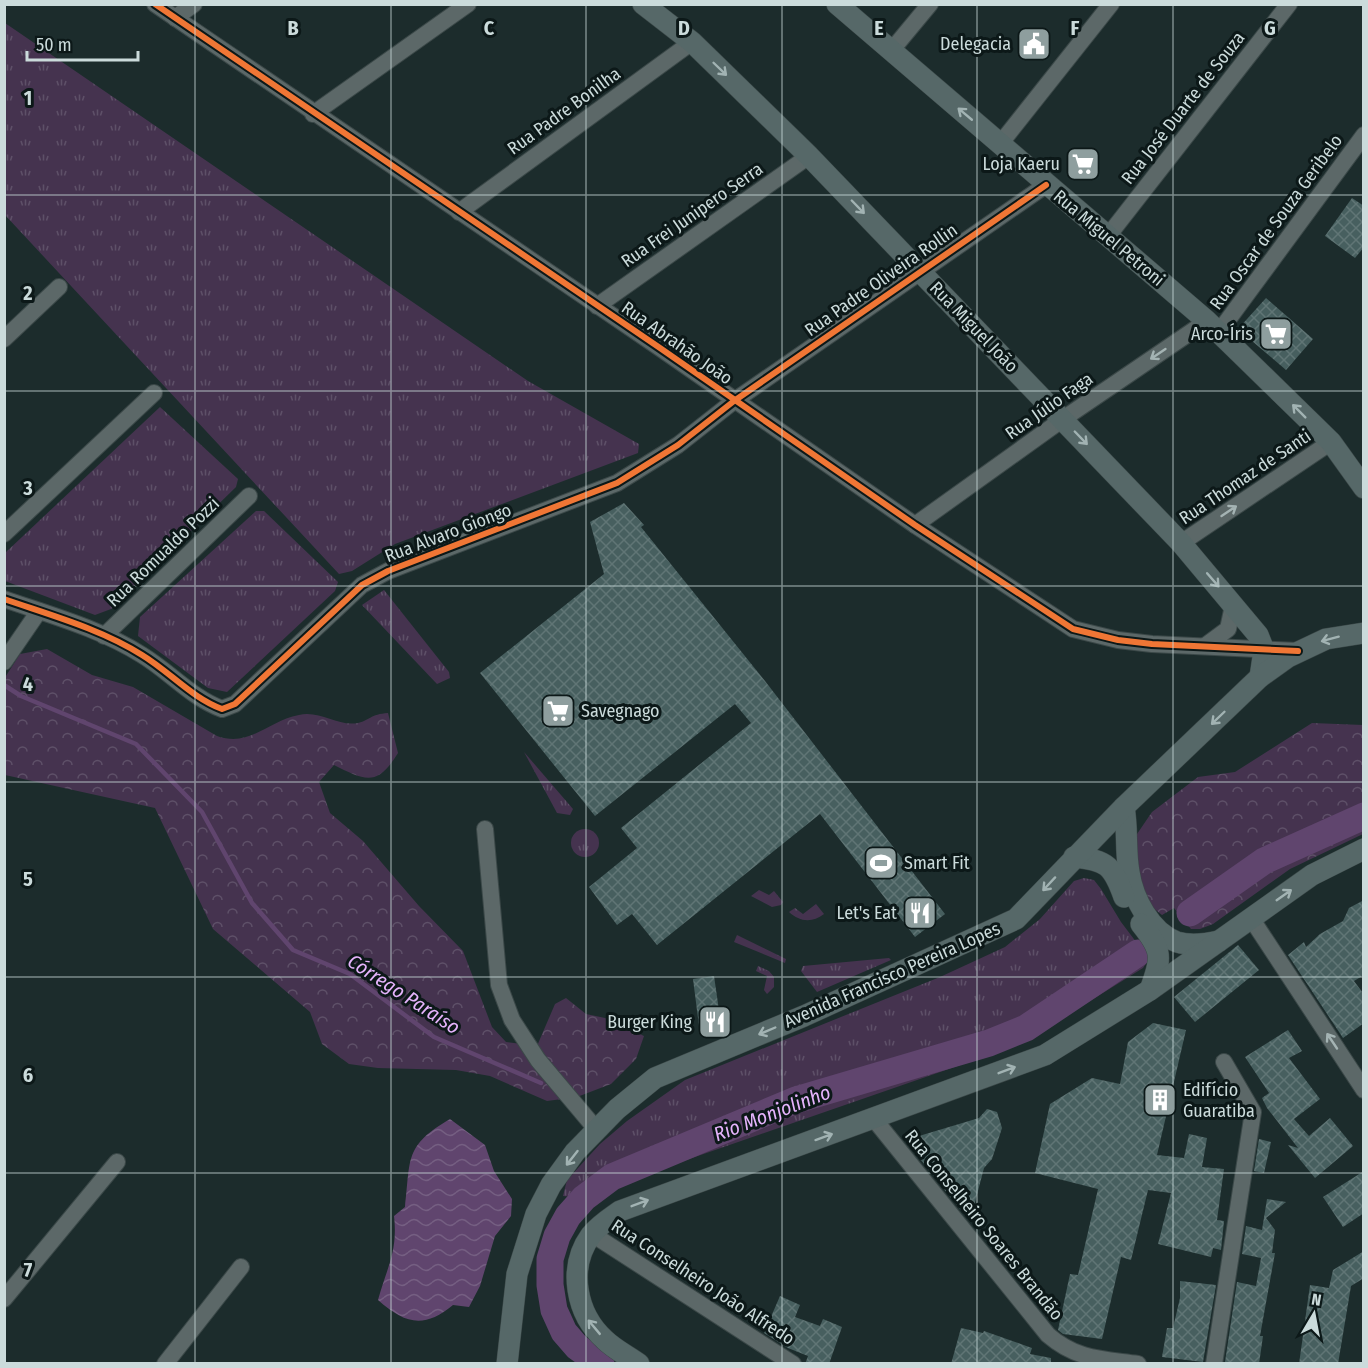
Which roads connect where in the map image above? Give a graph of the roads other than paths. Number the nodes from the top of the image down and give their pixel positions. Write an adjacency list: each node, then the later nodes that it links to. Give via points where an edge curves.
1 (155, 4): 9 (street, Rua Abrahão João)
2 (194, 4): 9 (street)
3 (468, 4): 12 (street)
4 (643, 4): 10 (main road, Rua Miguel João)
5 (837, 4): 11 (main road, Rua Miguel Petroni)
6 (930, 4): 11 (street)
7 (1111, 4): 14 (street)
8 (1289, 4): 18 (street, Rua José Duarte de Souza)
9 (175, 18): 12 (street, Rua Abrahão João)
10 (692, 42): 15 (main road, Rua Miguel João, one-way to 15); 17 (street, Rua Padre Bonilha)
11 (891, 51): 14 (main road, Rua Miguel Petroni, one-way to 11)
12 (313, 114): 17 (street, Rua Abrahão João)
13 (1364, 135): 22 (street, Rua Oscar de Souza Geribelo)
14 (1000, 144): 16 (main road, Rua Miguel Petroni)
15 (809, 156): 19 (main road, Rua Miguel João, one-way to 19); 21 (street, Rua Frei Junipero Serra)
16 (1046, 185): 18 (main road, Rua Miguel Petroni); 19 (street, Rua Padre Oliveira Rollin)
17 (459, 212): 21 (street, Rua Abrahão João)
18 (1108, 236): 22 (main road, Rua Miguel Petroni)
19 (919, 270): 25 (street, Rua Padre Oliveira Rollin); 26 (main road, Rua Miguel João)
20 (59, 287): 23 (street)
21 (597, 306): 25 (street, Rua Abrahão João)
22 (1213, 327): 26 (street, Rua Júlio Faga, one-way to 26); 27 (main road, Rua Miguel Petroni, one-way to 22)
23 (4, 339)
24 (154, 393): 31 (street)
25 (734, 401): 30 (street, Rua Abrahão João); 37 (street, Rua Alvaro Giongo, via 678,445 617,483 387,571 362,585 229,707 208,704 142,654)
26 (1063, 419): 30 (street, Rua Júlio Faga); 32 (main road, Rua Miguel João, one-way to 32)
27 (1330, 442): 28 (main road, Rua Miguel Petroni); 32 (street, Rua Thomaz de Santi, one-way to 27)
28 (1364, 488)
29 (249, 496): 37 (street, Rua Romualdo Pozzi)
30 (915, 525): 38 (street, Rua Abrahão João, via 1073,629 1118,640)
31 (4, 534)
32 (1181, 543): 34 (main road, Rua Miguel João, one-way to 34)
33 (4, 599): 35 (street)
34 (1233, 606): 38 (street, via 1228,629); 39 (main road, Rua Miguel João, via 1258,635)
35 (39, 611): 37 (street); 41 (street)
36 (1364, 633): 40 (main road, Avenida Francisco Pereira Lopes, one-way to 40, via 1326,639)
37 (104, 636)
38 (1205, 646): 39 (street, Rua Abrahão João)
39 (1264, 650): 40 (street, Rua Abrahão João); 42 (main road)
40 (1298, 651): 42 (main road, Avenida Francisco Pereira Lopes)
41 (8, 658)
42 (1260, 677): 43 (main road, Avenida Francisco Pereira Lopes, one-way to 43)
43 (1124, 807): 46 (main road, Avenida Francisco Pereira Lopes); 48 (main road, via 1128,870 1142,909 1178,942)
44 (485, 829): 53 (street, via 499,985 512,1020 538,1060)
45 (1364, 849): 47 (main road, one-way to 45, via 1312,875)
46 (1074, 857): 49 (main road, via 1097,859 1111,869 1132,913 1155,940 1160,962); 53 (main road, Avenida Francisco Pereira Lopes, one-way to 53, via 1016,919 804,1016 655,1078)
47 (1251, 918): 48 (main road); 51 (street, one-way to 47)
48 (1219, 941): 49 (main road)
49 (1150, 990): 52 (main road, one-way to 49, via 1045,1055)
50 (1224, 1062): 63 (street, via 1253,1112)
51 (1361, 1079)
52 (874, 1119): 55 (main road, one-way to 52, via 620,1211); 62 (street, Rua Conselheiro Soares Brandão, via 1048,1335 1087,1358)
53 (596, 1129): 59 (main road, Avenida Francisco Pereira Lopes, one-way to 59, via 551,1185 536,1214 517,1274)
54 (117, 1162): 57 (street)
55 (592, 1234): 60 (main road, one-way to 55, via 605,1341 584,1315 577,1277 580,1256); 61 (street, Rua Conselheiro João Alfredo)
56 (241, 1267): 58 (street)
57 (4, 1299)
58 (165, 1364)
59 (507, 1364)
60 (639, 1364)
61 (793, 1364)
62 (1138, 1364)
63 (1214, 1364)

